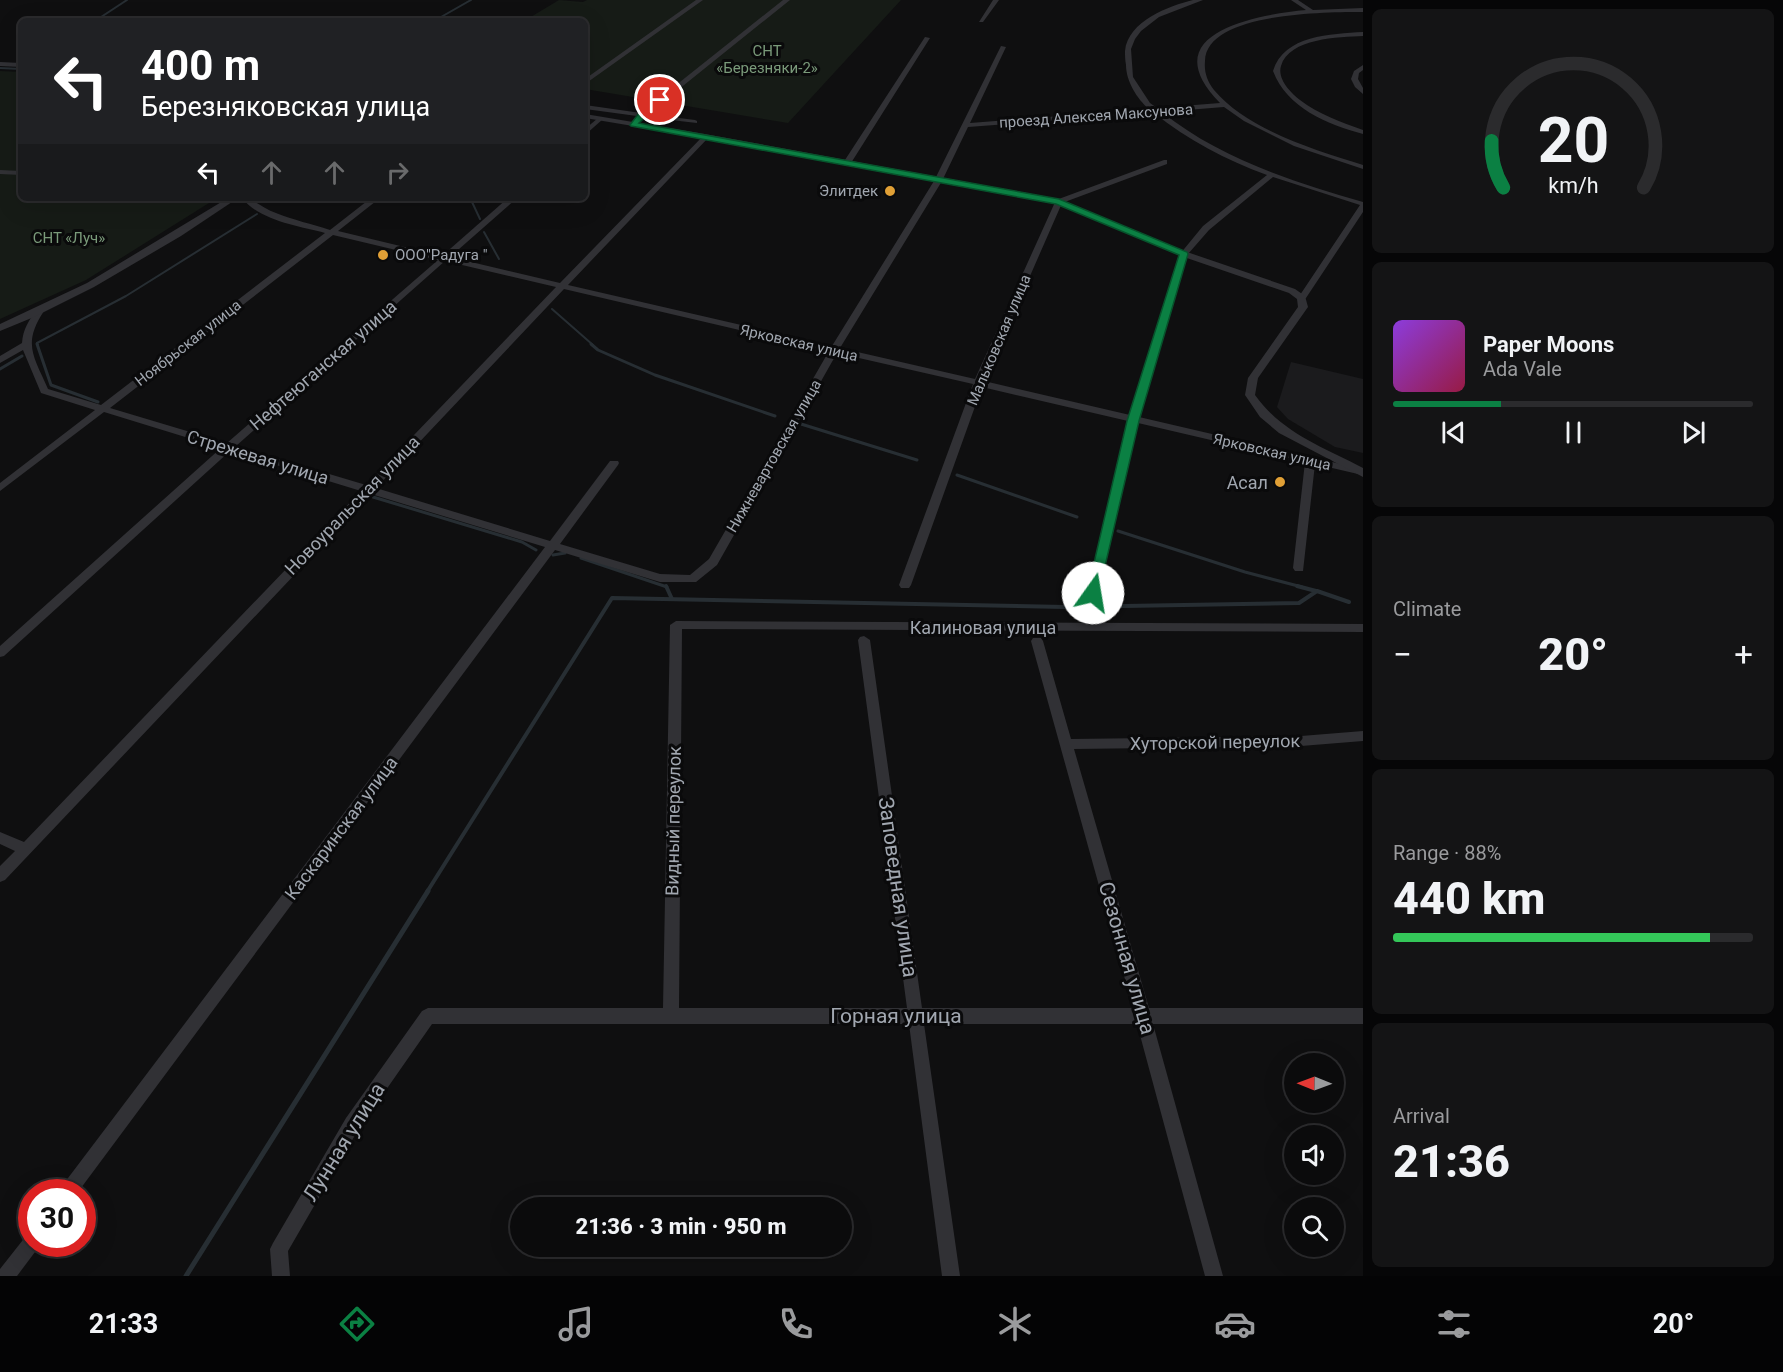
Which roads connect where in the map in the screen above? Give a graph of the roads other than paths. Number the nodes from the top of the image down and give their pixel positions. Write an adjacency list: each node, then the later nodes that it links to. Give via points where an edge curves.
1 (700, 0): 15 (street)
2 (788, 0): 20 (street)
3 (996, 0): 8 (street)
4 (1200, 0): 19 (street, via 1153,19 1129,44 1129,75)
5 (1294, 0): 7 (street)
6 (1363, 10): 7 (street)
7 (1311, 11): 17 (street, via 1249,21 1210,41 1201,55 1201,70 1209,87)
8 (981, 21)
9 (1363, 34): 27 (street, via 1298,45 1281,57 1276,71 1280,82 1297,100 1327,118)
10 (927, 38): 30 (street)
11 (1004, 47): 25 (street, Нижневартовская улица)
12 (0, 64): 13 (street)
13 (18, 65)
14 (1363, 67): 16 (street, via 1353,77)
15 (588, 80)
16 (1363, 92)
17 (1227, 105): 19 (street, проезд Алексея Максунова); 31 (street, via 1290,142)
18 (588, 107): 20 (street)
19 (1156, 111): 25 (street, проезд Алексея Максунова); 34 (street, via 1206,146)
20 (642, 114): 23 (street); 24 (street)
21 (588, 117): 22 (street)
22 (600, 119): 24 (street); 26 (street)
23 (695, 122)
24 (634, 125): 28 (street)
25 (965, 125): 35 (street, Нижневартовская улица)
26 (588, 130)
27 (1363, 132)
28 (705, 136): 30 (street); 45 (street, Новоуральская улица)
29 (1164, 162): 40 (street)
30 (847, 164): 35 (street)
31 (1363, 167)
32 (0, 172): 33 (street)
33 (18, 173)
34 (1271, 175): 41 (street); 43 (street, via 1206,228)
35 (938, 181): 40 (street); 50 (street, Нижневартовская улица)
36 (229, 201): 47 (street, via 149,252)
37 (248, 201): 42 (street, Ярковская улица, via 265,211)
38 (372, 201): 42 (street, Ноябрьская улица)
39 (510, 201): 44 (street, Нефтеюганская улица)
40 (1059, 201): 43 (street); 52 (street, Мальковская улица)
41 (1363, 205): 46 (street)
42 (330, 232): 44 (street, Ярковская улица); 53 (street, Ноябрьская улица)
43 (1184, 254): 46 (street, via 1281,286); 54 (street)
44 (444, 259): 45 (street, Ярковская улица); 55 (street, Нефтеюганская улица)
45 (560, 287): 50 (street, Ярковская улица); 60 (street, Новоуральская улица)
46 (1302, 298): 58 (street, via 1303,307 1253,378 1250,395 1263,415 1283,431)
47 (40, 311): 48 (street); 49 (street, via 28,325)
48 (0, 328)
49 (25, 345): 51 (street); 53 (street, Стрежевая улица, via 44,391)
50 (833, 351): 52 (street, Ярковская улица); 63 (street, Нижневартовская улица, via 713,562 692,579)
51 (0, 360)
52 (978, 384): 54 (street, Ярковская улица); 64 (street, Мальковская улица)
53 (102, 410): 55 (street, Стрежевая улица); 59 (street, Ноябрьская улица)
54 (1133, 421): 56 (street, Ярковская улица); 65 (street)
55 (227, 448): 60 (street, Стрежевая улица); 70 (street, Нефтеюганская улица)
56 (1310, 461): 58 (street, Ярковская улица); 62 (street)
57 (614, 463): 61 (street, Каскаринская улица)
58 (1361, 472)
59 (0, 488)
60 (366, 489): 61 (street, Стрежевая улица); 74 (street, Новоуральская улица)
61 (552, 545): 63 (street, Стрежевая улица); 81 (street, Каскаринская улица)
62 (1299, 568)
63 (660, 578)
64 (905, 585)
65 (1093, 593)
66 (676, 625): 67 (street, Калиновая улица); 77 (street, Видный переулок)
67 (1363, 628)
68 (864, 640): 78 (street, Заповедная улица)
69 (1038, 641): 72 (street, Сезонная улица)
70 (0, 653)
71 (1363, 736): 72 (street, Хуторской переулок, via 1301,741)
72 (1066, 744): 79 (street, Сезонная улица)
73 (0, 838): 74 (street)
74 (26, 849): 75 (street, Новоуральская улица)
75 (0, 876)
76 (428, 1016): 77 (street, Горная улица); 84 (street, Лунная улица, via 352,1124 279,1249)
77 (671, 1016): 78 (street, Горная улица)
78 (916, 1016): 79 (street, Горная улица); 85 (street, Заповедная улица)
79 (1143, 1016): 80 (street, Горная улица); 86 (street, Сезонная улица)
80 (1363, 1016)
81 (78, 1179)
82 (21, 1257): 83 (street)
83 (6, 1276)
84 (280, 1276)
85 (951, 1276)
86 (1214, 1276)

